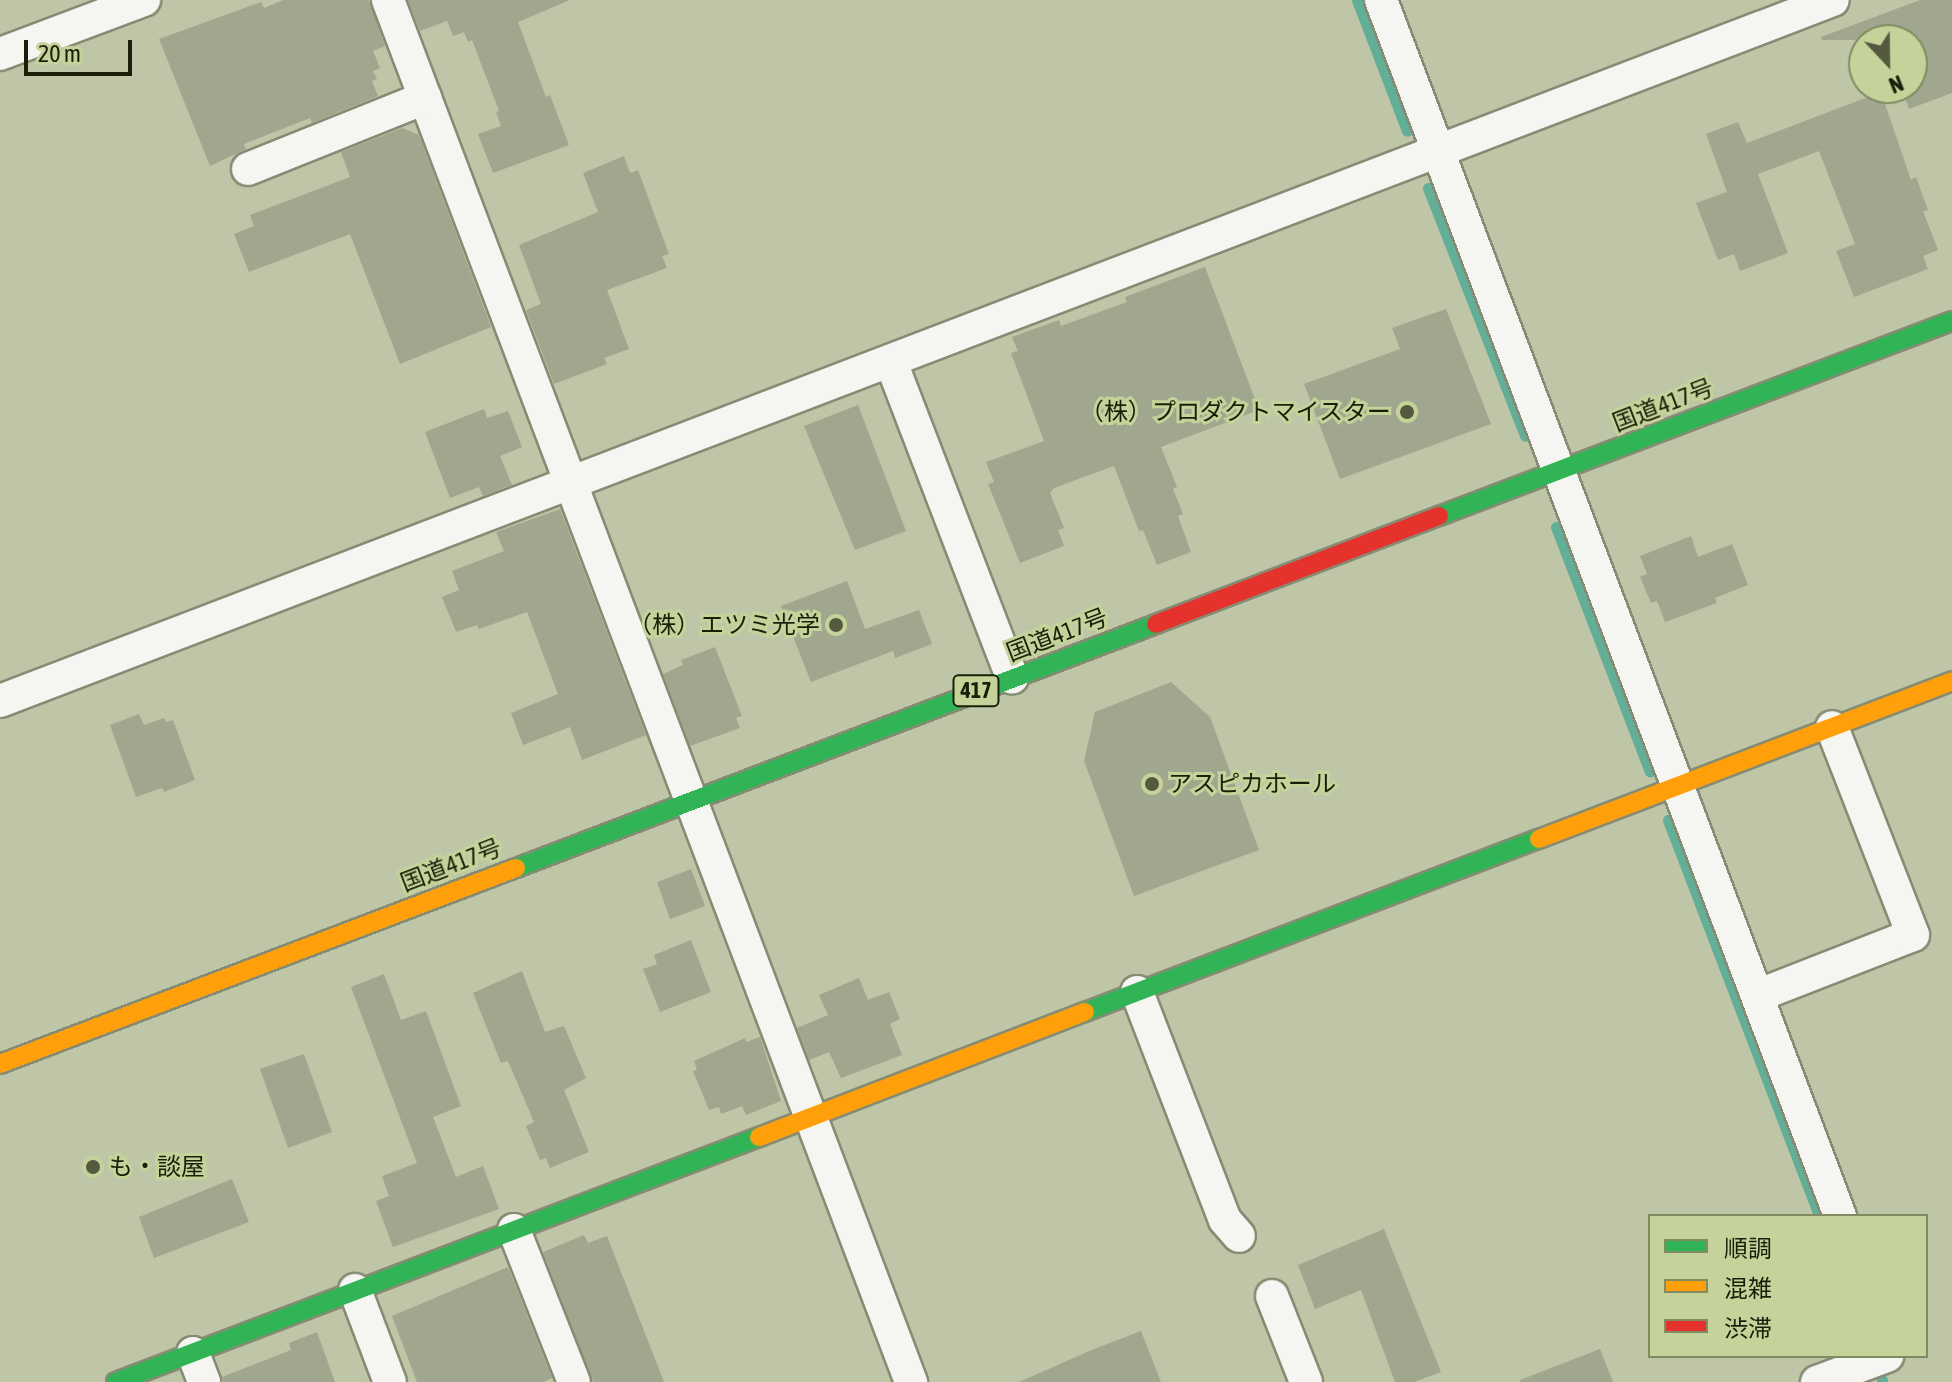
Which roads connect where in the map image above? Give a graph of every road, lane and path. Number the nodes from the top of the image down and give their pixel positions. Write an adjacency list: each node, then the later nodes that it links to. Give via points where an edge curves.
1 (144, 0): 5 (street)
2 (388, 0): 6 (street)
3 (1381, 0): 7 (street)
4 (1833, 0): 7 (street)
5 (0, 54)
6 (425, 98): 8 (street); 12 (street)
7 (1438, 153): 10 (street); 11 (street)
8 (248, 169)
9 (1952, 321): 11 (main road, 国道417号 / 417)
10 (891, 362): 12 (street); 13 (street)
11 (1560, 470): 13 (main road, 国道417号 / 417); 17 (street)
12 (572, 483): 15 (street); 18 (street)
13 (1012, 678): 18 (main road, 国道417号 / 417)
14 (1952, 681): 16 (main road)
15 (0, 701)
16 (1832, 727): 17 (main road); 20 (street, via 1913,935)
17 (1680, 785): 19 (main road); 20 (street)
18 (689, 800): 21 (main road, 国道417号 / 417); 22 (street)
19 (1137, 992): 22 (main road); 25 (street, via 1225,1220)
20 (1759, 995): 23 (street)
21 (0, 1064)
22 (808, 1118): 24 (main road); 34 (street)
23 (1839, 1214)
24 (514, 1230): 26 (main road); 33 (street)
25 (1239, 1236)
26 (355, 1290): 30 (main road); 32 (street)
27 (1272, 1296): 35 (street)
28 (1883, 1358): 36 (street)
29 (1890, 1358): 37 (street)
30 (198, 1367): 31 (main road)
31 (116, 1382)
32 (390, 1382)
33 (574, 1382)
34 (911, 1382)
35 (1306, 1382)
36 (1817, 1382)
37 (1901, 1382)

